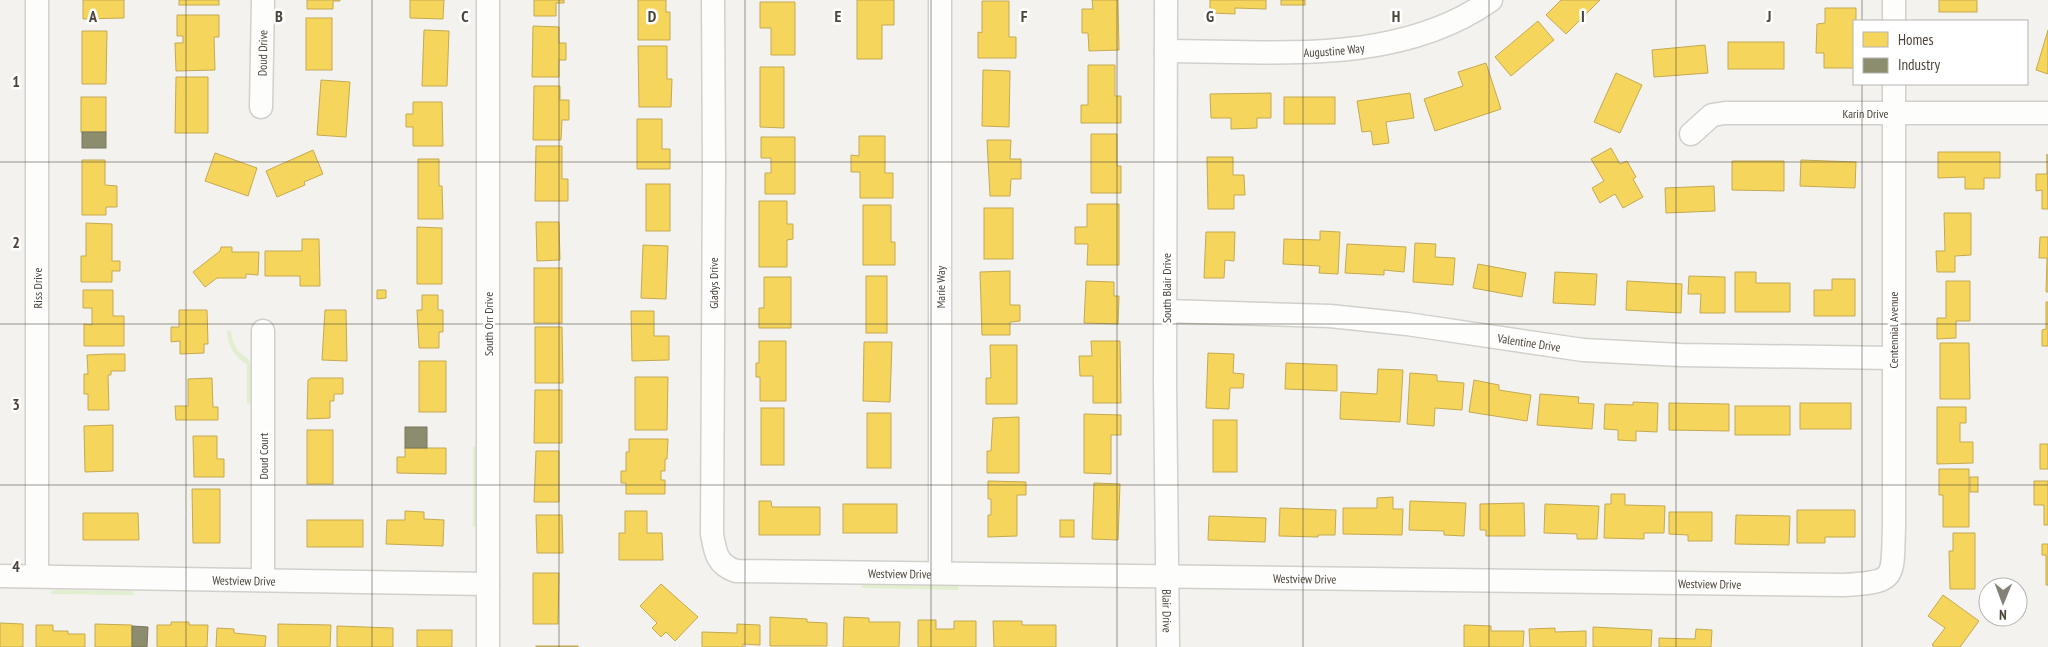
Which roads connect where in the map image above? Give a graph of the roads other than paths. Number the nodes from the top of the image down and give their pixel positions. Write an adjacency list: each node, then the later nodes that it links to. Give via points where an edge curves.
1 (37, 0): 22 (street, Riss Drive)
2 (262, 0): 12 (street, Doud Drive)
3 (488, 0): 26 (street, South Orr Drive)
4 (712, 0): 19 (street, Gladys Drive, via 712,534 714,549)
5 (940, 0): 20 (street, Marie Way)
6 (1166, 0): 10 (street, South Blair Drive)
7 (1491, 0): 10 (street, Augustine Way, via 1432,30 1387,44 1348,50)
8 (1894, 0): 9 (street)
9 (1894, 20)
10 (1166, 51): 16 (street, South Blair Drive)
11 (1894, 85): 13 (street, Centennial Avenue)
12 (261, 107)
13 (1894, 112): 14 (street, Karin Drive); 15 (street, Karin Drive, via 1725,112 1712,115); 18 (street, Centennial Avenue)
14 (2048, 113)
15 (1691, 134)
16 (1166, 311): 18 (street, Valentine Drive, via 1340,317 1583,350); 23 (street, South Blair Drive)
17 (263, 331): 25 (street, Doud Court)
18 (1893, 358): 24 (street, Centennial Avenue, via 1894,527 1892,568)
19 (722, 563): 20 (street, Westview Drive, via 736,571)
20 (940, 573): 23 (street, Westview Drive)
21 (0, 576): 22 (street, Westview Drive)
22 (38, 576): 25 (street, Westview Drive)
23 (1166, 576): 24 (street, Westview Drive, via 1843,585 1882,581); 28 (street, Blair Drive)
24 (1888, 576)
25 (263, 580): 26 (street, Westview Drive)
26 (488, 584): 27 (street, South Orr Drive)
27 (488, 647)
28 (1168, 647)

